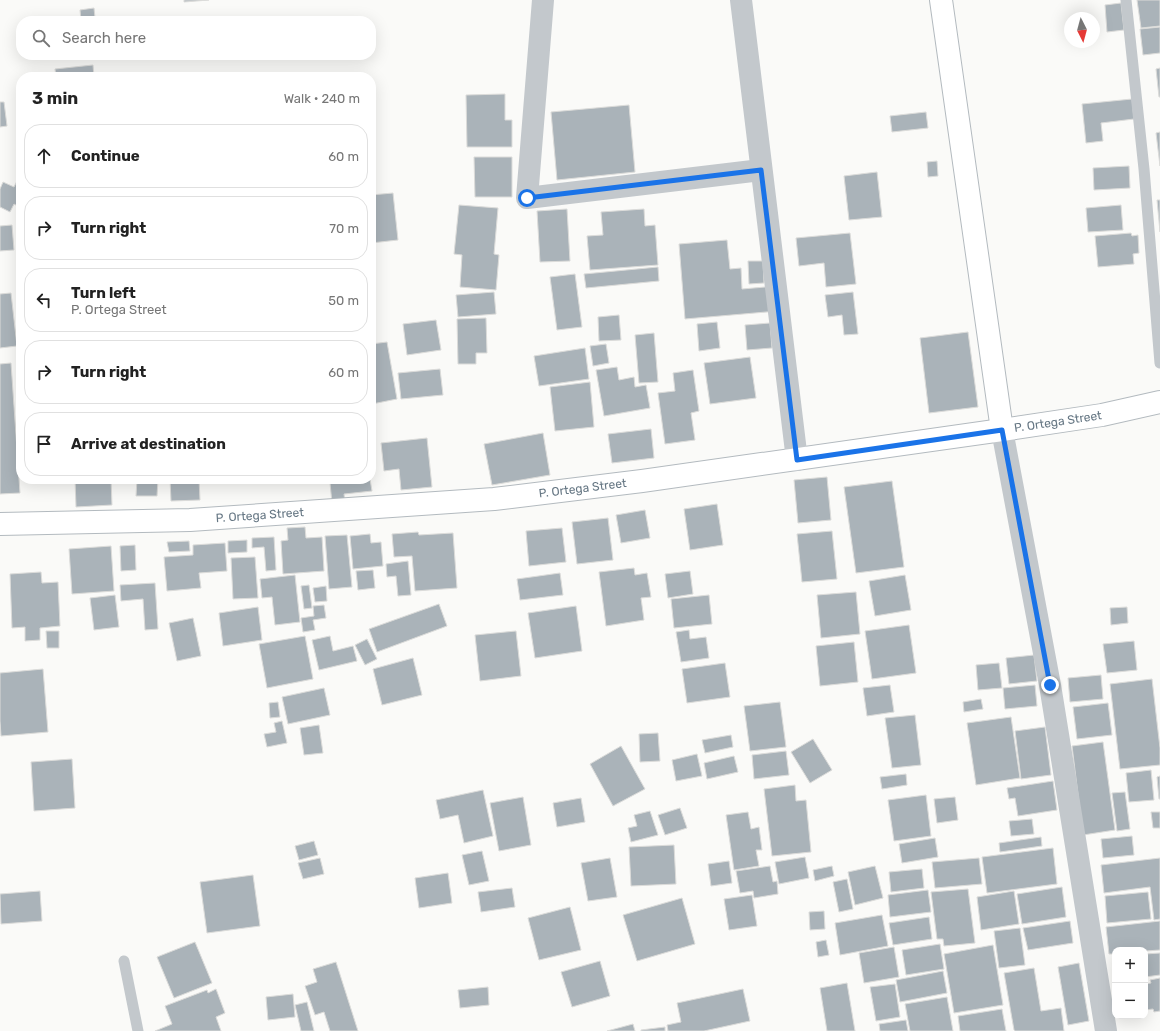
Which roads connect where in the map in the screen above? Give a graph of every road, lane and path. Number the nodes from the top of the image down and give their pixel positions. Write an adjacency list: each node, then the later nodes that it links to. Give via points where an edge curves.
1 (543, 0): 5 (street, via 527,198)
2 (741, 0): 5 (street)
3 (941, 0): 8 (street)
4 (1126, 0): 6 (lane, via 1144,169)
5 (761, 170): 9 (street)
6 (1160, 363)
7 (1160, 402): 8 (street, P. Ortega Street, via 1102,415)
8 (1002, 430): 9 (street, P. Ortega Street); 13 (street, via 1050,685)
9 (797, 460): 10 (street, P. Ortega Street, via 494,499 190,520)
10 (0, 524)
11 (124, 961): 12 (lane)
12 (138, 1031)
13 (1106, 1031)

